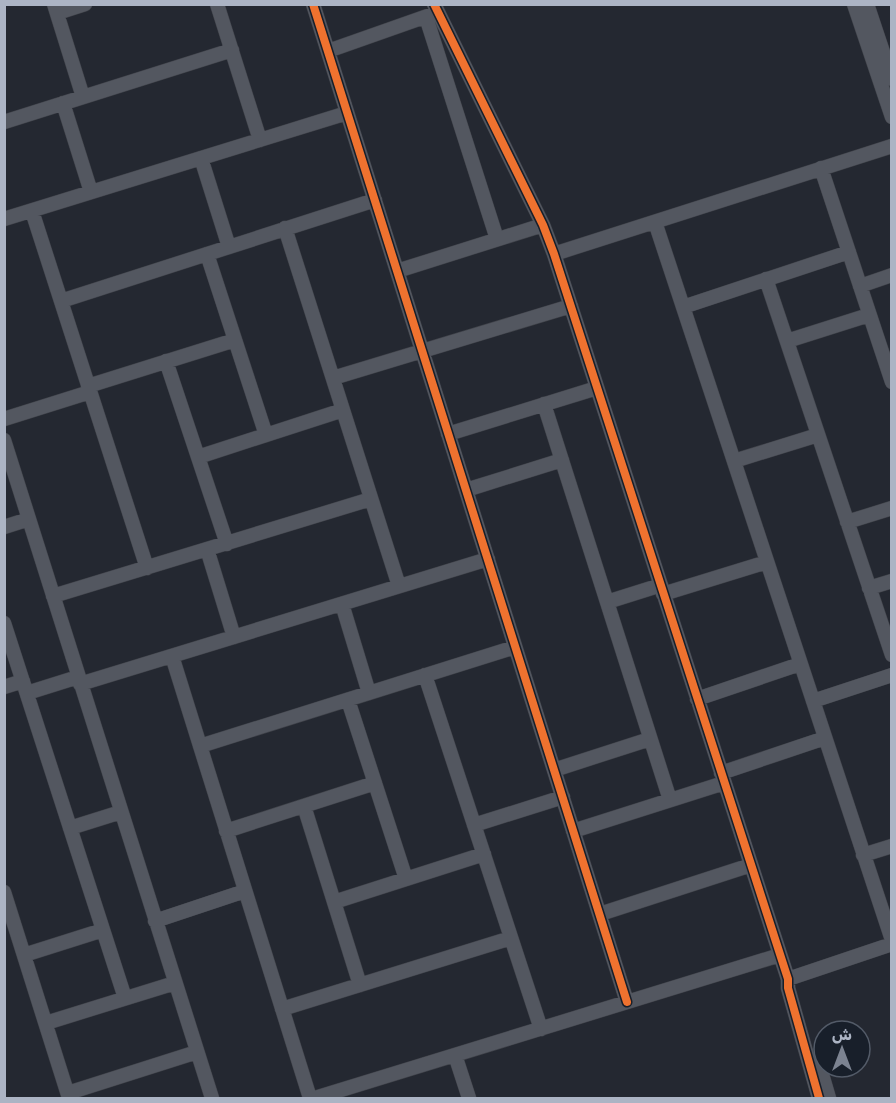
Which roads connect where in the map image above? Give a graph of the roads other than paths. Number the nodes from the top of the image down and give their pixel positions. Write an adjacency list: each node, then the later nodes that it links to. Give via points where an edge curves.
1 (84, 4): 6 (street)
2 (217, 4): 8 (street)
3 (313, 4): 9 (street)
4 (854, 4): 14 (street)
5 (867, 4): 10 (street)
6 (56, 9): 11 (street)
7 (433, 11): 9 (street); 25 (street); 27 (street)
8 (232, 51): 11 (street); 16 (street)
9 (328, 51): 13 (street)
10 (891, 79)
11 (83, 97): 12 (street)
12 (63, 103): 15 (street); 20 (street)
13 (347, 113): 16 (street); 21 (street)
14 (891, 117)
15 (4, 122)
16 (260, 140): 18 (street)
17 (891, 146): 19 (street)
18 (201, 158): 20 (street); 28 (street)
19 (821, 168): 24 (street); 29 (street)
20 (91, 192): 22 (street)
21 (375, 200): 26 (street); 32 (street)
22 (32, 211): 23 (street); 36 (street)
23 (4, 219)
24 (655, 222): 31 (street); 38 (street)
25 (543, 225): 27 (street); 31 (street)
26 (285, 228): 28 (street); 44 (street)
27 (497, 240): 32 (street)
28 (229, 247): 30 (street)
29 (849, 252): 34 (street); 35 (street)
30 (207, 254): 36 (street); 40 (street)
31 (554, 254): 37 (street)
32 (397, 271): 42 (street)
33 (891, 275): 35 (street)
34 (766, 279): 38 (street); 41 (street)
35 (860, 286): 39 (street)
36 (61, 301): 47 (street)
37 (571, 306): 42 (street); 46 (street)
38 (683, 307): 57 (street)
39 (869, 315): 41 (street); 45 (street)
40 (235, 340): 43 (street); 52 (street)
41 (787, 341): 53 (street)
42 (422, 351): 44 (street); 51 (street)
43 (166, 361): 47 (street); 55 (street)
44 (333, 378): 49 (street)
45 (891, 382)
46 (597, 388): 48 (street); 72 (street)
47 (89, 389): 50 (street); 68 (street)
48 (544, 405): 51 (street); 56 (street)
49 (343, 411): 52 (street); 59 (street)
50 (4, 419)
51 (448, 434): 58 (street)
52 (266, 435): 55 (street)
53 (818, 435): 57 (street); 62 (street)
54 (4, 440): 61 (street)
55 (198, 457): 64 (street)
56 (561, 460): 58 (street); 74 (street)
57 (734, 461): 67 (street)
58 (466, 490): 66 (street)
59 (371, 499): 64 (street); 70 (street)
60 (891, 508): 62 (street)
61 (29, 519): 63 (street); 73 (street)
62 (847, 522): 71 (street)
63 (4, 527)
64 (226, 544): 65 (street)
65 (207, 549): 68 (street); 77 (street)
66 (488, 559): 70 (street); 78 (street)
67 (767, 562): 72 (street); 81 (street)
68 (147, 568): 73 (street)
69 (891, 581): 71 (street)
70 (399, 586): 75 (street)
71 (869, 588): 79 (street)
72 (662, 590): 74 (street); 88 (street)
73 (53, 596): 84 (street)
74 (607, 602): 92 (street)
75 (342, 604): 77 (street); 87 (street)
76 (4, 623): 86 (street)
77 (234, 637): 80 (street)
78 (515, 647): 82 (street); 94 (street)
79 (891, 655)
80 (172, 656): 84 (street); 93 (street)
81 (800, 664): 88 (street); 90 (street)
82 (425, 675): 87 (street); 101 (street)
83 (891, 675): 90 (street)
84 (79, 681): 86 (street); 100 (street)
85 (4, 687): 86 (street)
86 (25, 687): 102 (street)
87 (369, 693): 89 (street)
88 (697, 699): 95 (street)
89 (348, 700): 93 (street); 96 (street)
90 (813, 701): 91 (street)
91 (825, 738): 95 (street); 107 (street)
92 (650, 739): 94 (street); 98 (street)
93 (200, 746): 103 (street)
94 (554, 770): 97 (street)
95 (722, 778): 98 (street); 108 (street)
96 (375, 783): 99 (street); 109 (street)
97 (563, 797): 101 (street); 104 (street)
98 (670, 800): 104 (street)
99 (303, 806): 103 (street); 112 (street)
100 (121, 812): 102 (street); 114 (street)
101 (474, 825): 106 (street)
102 (70, 828): 115 (street)
103 (226, 831): 110 (street)
104 (573, 831): 113 (street)
105 (891, 846): 107 (street)
106 (484, 854): 109 (street); 116 (street)
107 (863, 855): 117 (street)
108 (751, 865): 113 (street); 119 (street)
109 (406, 879): 112 (street)
110 (245, 891): 114 (street); 125 (street)
111 (4, 892): 118 (street)
112 (334, 902): 122 (street)
113 (600, 914): 124 (street)
114 (155, 921): 121 (street)
115 (103, 930): 118 (street); 123 (street)
116 (511, 938): 122 (street); 127 (street)
117 (891, 942): 120 (street)
118 (24, 955): 126 (street)
119 (780, 955): 120 (street); 124 (street)
120 (788, 978): 135 (street); 136 (street, via 794,985)
121 (175, 982): 123 (street); 128 (street)
122 (360, 985): 125 (street)
123 (125, 998): 126 (street)
124 (627, 1002): 127 (street)
125 (282, 1009): 132 (street)
126 (46, 1023): 130 (street)
127 (541, 1029): 129 (street)
128 (197, 1052): 130 (street); 131 (street)
129 (455, 1055): 133 (street); 134 (street)
130 (68, 1096)
131 (212, 1098)
132 (310, 1098)
133 (315, 1098)
134 (469, 1098)
135 (819, 1098)
136 (829, 1098)

